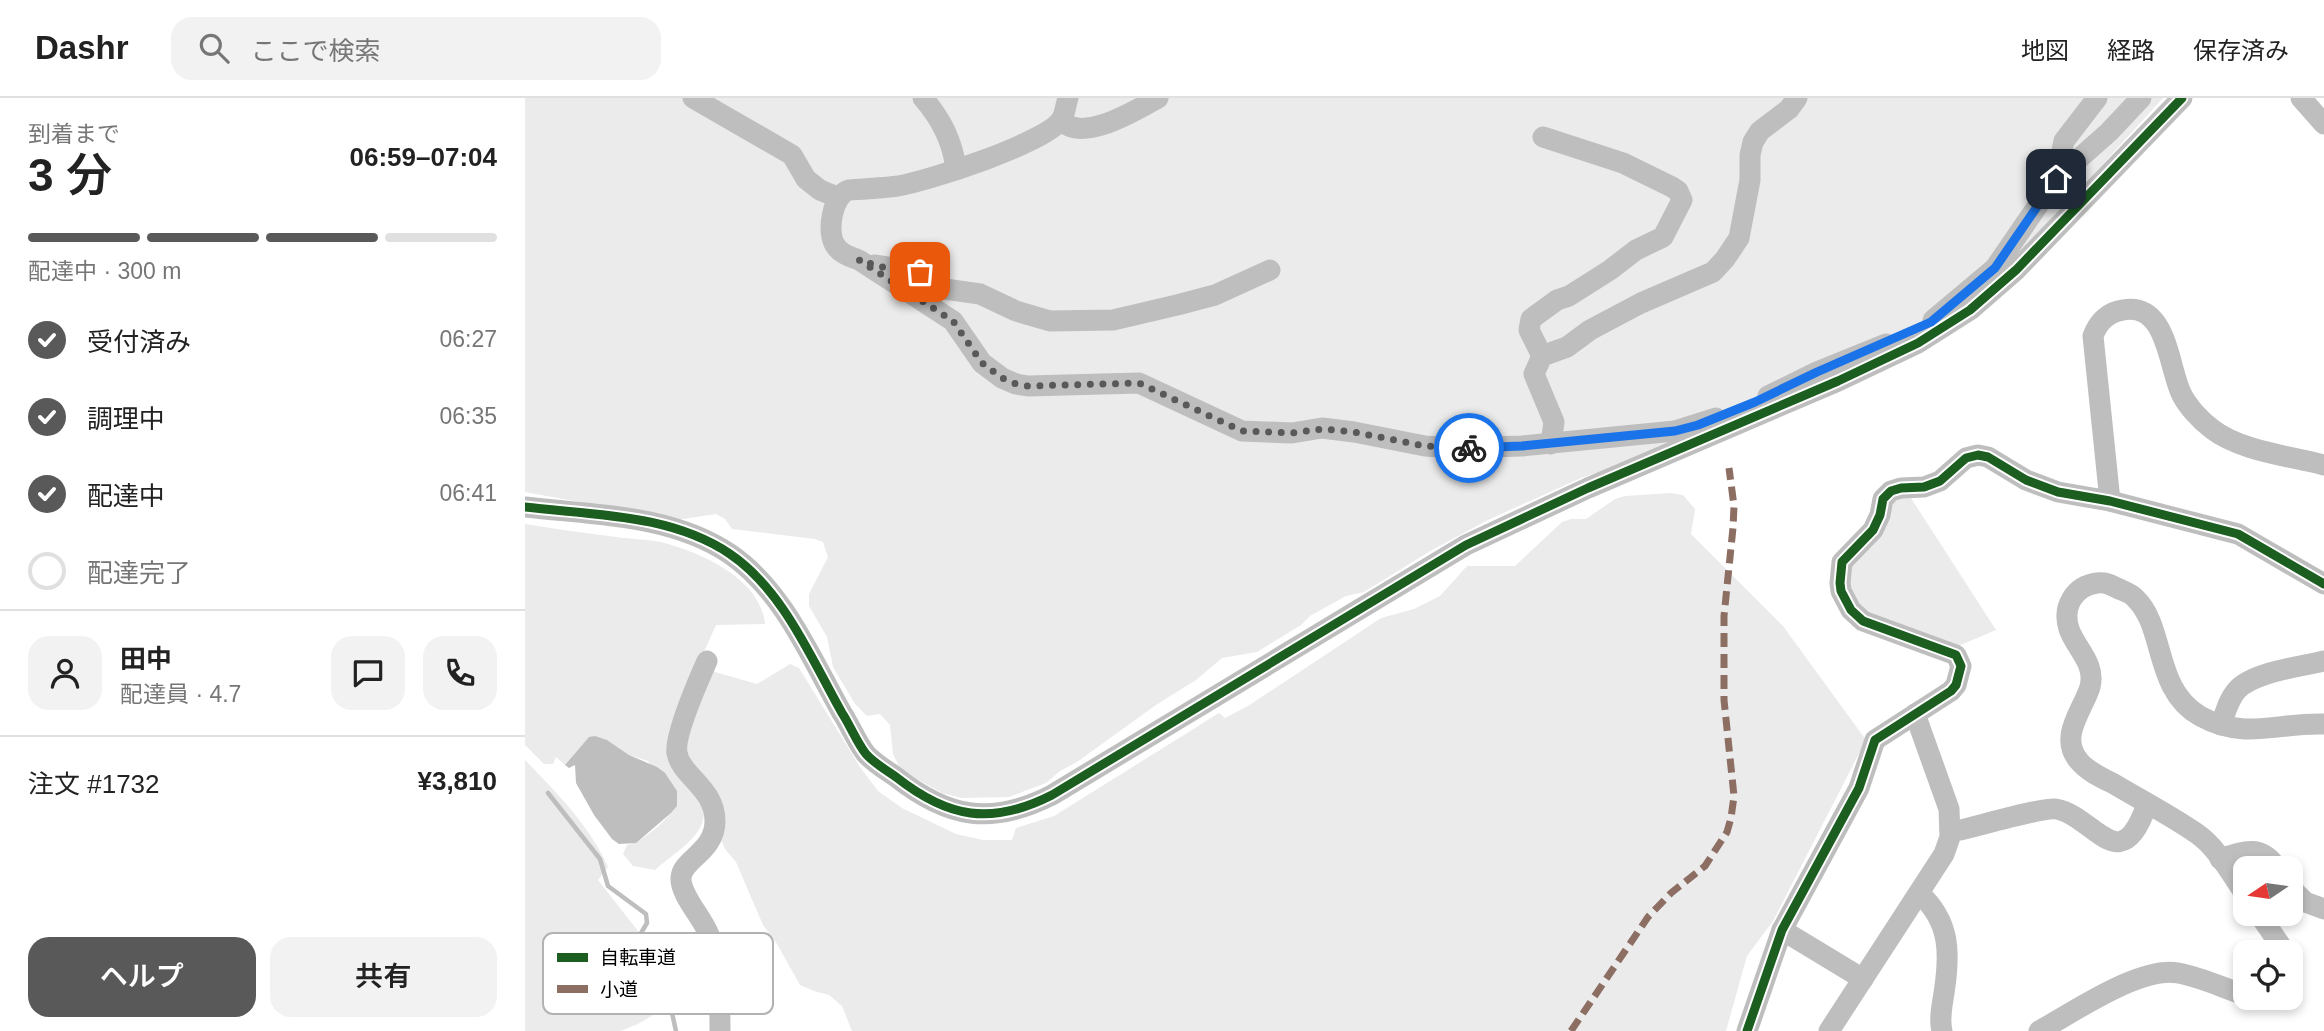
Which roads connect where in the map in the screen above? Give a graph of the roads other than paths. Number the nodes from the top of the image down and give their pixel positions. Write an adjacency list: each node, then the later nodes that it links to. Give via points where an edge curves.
1 (693, 98): 15 (street, via 792,155 806,180)
2 (923, 98): 13 (street, via 947,132)
3 (1068, 98): 10 (street)
4 (1158, 98): 10 (street, via 1085,130)
5 (1797, 98): 18 (street, via 1753,142 1739,238 1713,272 1641,303 1567,347)
6 (2097, 98): 14 (street, via 2064,141)
7 (2141, 98): 14 (street)
8 (2182, 98): 22 (street, via 2016,270 1970,310 1918,343 1466,545 1028,808 976,814 951,810 920,796 866,754 764,583 730,554 688,532 637,520)
9 (2301, 98): 11 (street)
10 (1061, 120): 13 (street, via 996,157)
11 (2324, 124)
12 (1543, 137): 18 (street, via 1623,163 1672,187 1682,200 1663,237 1531,319 1529,330)
13 (956, 168): 15 (street, via 932,178 849,190)
14 (2056, 179): 19 (street, via 1995,268 1931,322 1698,425)
15 (837, 197): 16 (street, via 831,229 835,246)
16 (859, 260): 17 (street, via 920,272 938,288 980,294 1050,321 1113,320 1215,295); 19 (street, via 953,321 982,363 1016,384 1139,383 1242,431 1322,429 1455,448)
17 (1270, 270)
18 (1542, 356): 19 (street, via 1534,374 1554,422)
19 (1551, 444)
20 (2324, 465): 21 (street, via 2236,443 2213,430 2182,394 2158,326 2145,312 2125,309 2104,319 2093,337)
21 (2109, 501): 23 (street, via 2238,534); 26 (street, via 2047,488 1977,455 1966,458 1940,481 1891,491 1873,530 1842,562 1840,583 1858,618 1959,658 1956,685)
22 (525, 507)
23 (2324, 584)
24 (706, 661): 38 (street, via 676,751 705,791 715,819 707,847 680,876)
25 (2324, 661): 28 (street, via 2249,680 2232,696)
26 (1915, 714): 30 (street, via 1949,809); 37 (street, via 1875,740 1859,788)
27 (2324, 724): 28 (street, via 2243,731)
28 (2221, 725): 29 (street, via 2198,715 2181,699 2167,678 2146,613 2134,597 2105,582 2088,584 2072,596 2066,613 2090,669 2090,686 2073,724 2071,741 2078,760)
29 (2147, 804): 30 (street, via 2133,833 2113,841 2053,808); 32 (street, via 2197,833)
30 (1950, 830): 34 (street, via 1944,854)
31 (2265, 856): 32 (street, via 2256,851)
32 (2220, 859): 33 (street)
33 (2233, 877)
34 (1919, 893): 39 (street); 43 (street, via 1929,902 1948,943)
35 (2303, 900): 36 (street)
36 (2324, 909)
37 (1782, 930): 39 (street); 41 (street)
38 (708, 933)
39 (1863, 979): 42 (street)
40 (2233, 991): 44 (street, via 2176,972 2151,973)
41 (1747, 1031)
42 (1829, 1031)
43 (1942, 1031)
44 (2039, 1031)

